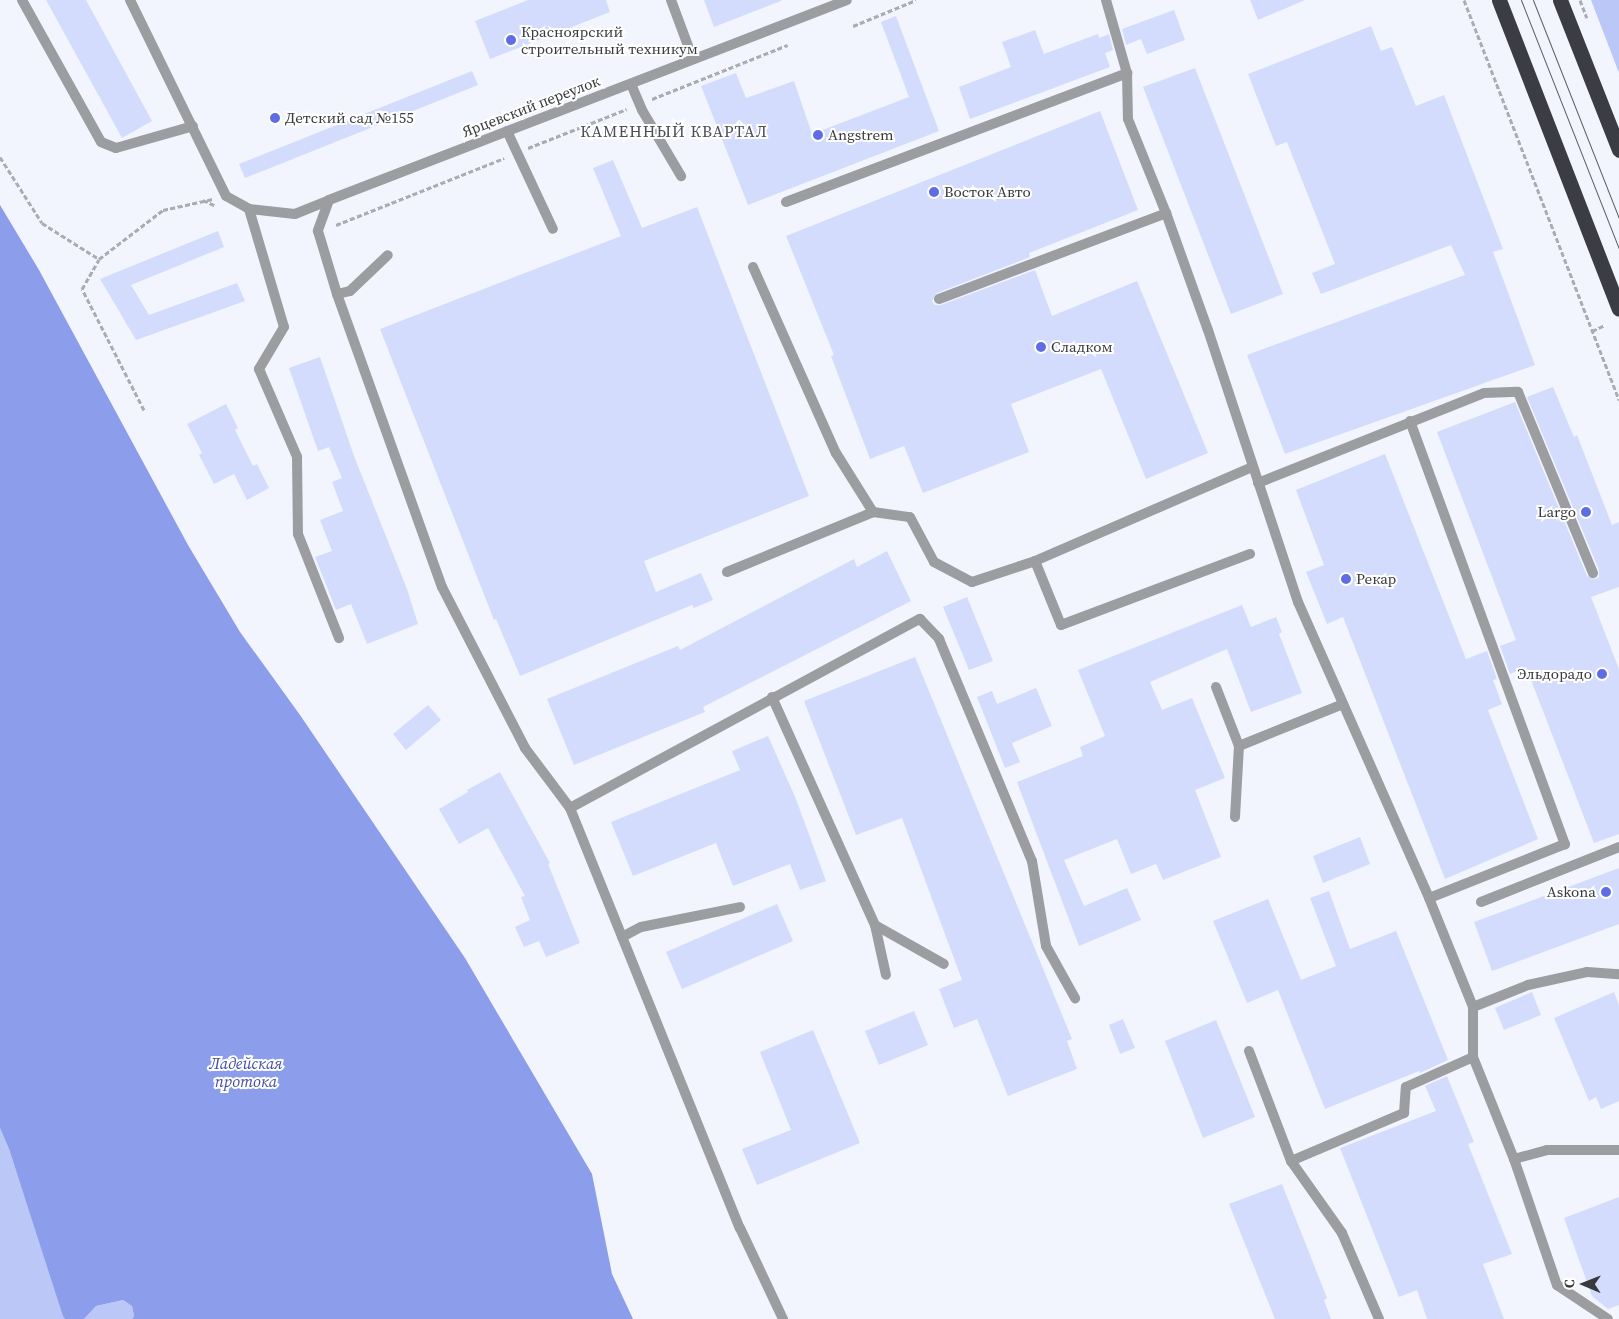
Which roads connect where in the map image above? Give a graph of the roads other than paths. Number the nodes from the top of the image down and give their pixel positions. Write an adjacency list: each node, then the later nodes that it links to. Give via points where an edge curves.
1 (22, 0): 12 (street, via 101,142 116,148)
2 (130, 0): 12 (street)
3 (671, 0): 9 (street)
4 (847, 0): 8 (street, Ярцевский переулок)
5 (1106, 0): 10 (street)
6 (1499, 0): 25 (highway)
7 (1560, 0): 14 (highway)
8 (823, 4): 9 (street, Ярцевский переулок)
9 (694, 59): 11 (street, Ярцевский переулок)
10 (1127, 74): 17 (street); 19 (street, via 1128,120)
11 (631, 84): 13 (street, Ярцевский переулок); 15 (street, via 639,104)
12 (193, 126): 18 (street, Ярцевский переулок, via 226,196)
13 (507, 131): 16 (street, Ярцевский переулок); 20 (street)
14 (1619, 150)
15 (681, 176)
16 (329, 200): 18 (street, Ярцевский переулок, via 295,214); 23 (street, via 318,231)
17 (786, 202)
18 (249, 209): 34 (street, via 284,327 259,369 297,458 298,534)
19 (1166, 213): 24 (street); 27 (street)
20 (553, 229)
21 (388, 255): 23 (street, via 350,291)
22 (753, 267): 29 (street, via 836,453)
23 (337, 294): 39 (street, via 442,587 525,748)
24 (939, 300)
25 (1619, 309)
26 (1410, 421): 28 (street); 33 (street, via 1484,393 1518,392); 42 (street, via 1565,844)
27 (1252, 467): 28 (street); 31 (street)
28 (1258, 483): 37 (street, via 1298,602)
29 (873, 512): 31 (street, via 910,517 934,562 972,582); 32 (street)
30 (1250, 554): 31 (street, via 1062,625)
31 (1035, 561)
32 (727, 572)
33 (1593, 573)
34 (338, 638)
35 (1216, 688): 38 (street)
36 (772, 697): 39 (street); 45 (street); 50 (street, via 920,618 939,639 1032,861 1046,946)
37 (1344, 704): 38 (street); 42 (street)
38 (1239, 746): 40 (street)
39 (570, 808): 46 (street)
40 (1235, 817)
41 (1619, 846): 43 (street)
42 (1429, 898): 51 (street)
43 (1481, 902)
44 (740, 907): 46 (street, via 641,927)
45 (875, 925): 47 (street); 49 (street)
46 (622, 937): 57 (street, via 740,1228)
47 (944, 964)
48 (1619, 974): 51 (street, via 1587,972 1528,985)
49 (886, 975)
50 (1075, 998)
51 (1473, 1006): 53 (street)
52 (1249, 1051): 56 (street)
53 (1474, 1057): 55 (street); 56 (street, via 1406,1087 1404,1113)
54 (1619, 1150): 55 (street, via 1547,1150)
55 (1514, 1159): 59 (street, via 1557,1285)
56 (1291, 1161): 58 (street, via 1342,1233)
57 (783, 1319)
58 (1379, 1319)
59 (1608, 1319)

